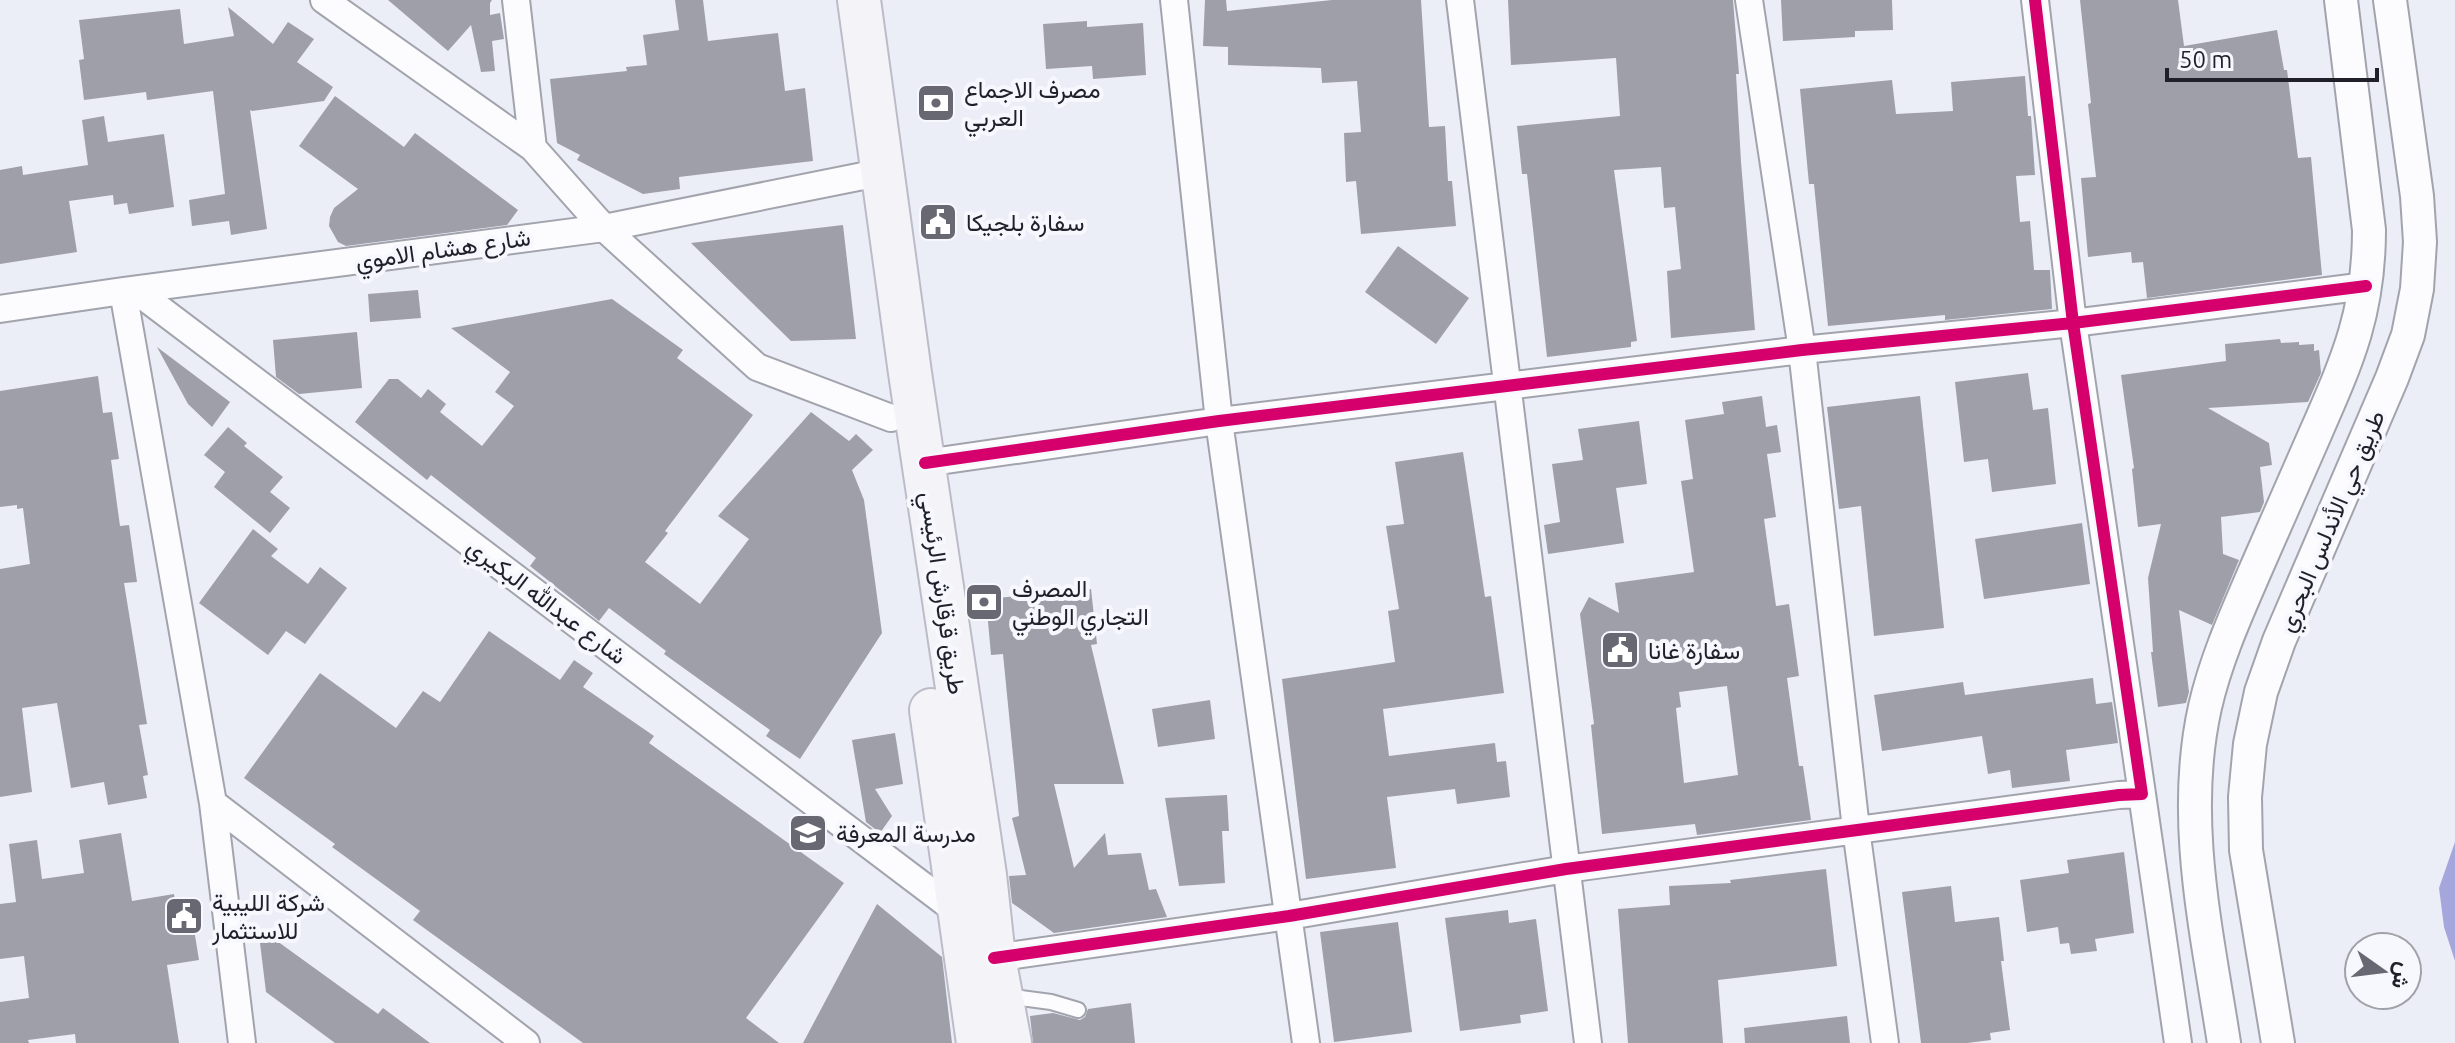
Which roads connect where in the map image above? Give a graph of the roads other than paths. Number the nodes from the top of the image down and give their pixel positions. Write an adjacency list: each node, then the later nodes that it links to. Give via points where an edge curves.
1 (324, 0): 11 (street)
2 (516, 0): 11 (street)
3 (830, 0): 12 (main road, طريق قرقارش الرئيسي)
4 (859, 0): 12 (main road, طريق قرقارش الرئيسي)
5 (1174, 0): 21 (street)
6 (1460, 0): 19 (street)
7 (1749, 0): 18 (street)
8 (2035, 0): 17 (street)
9 (2341, 0): 14 (street, طريق حي الأندلس البحري, via 2369,230)
10 (2390, 0): 40 (street, طريق حي الأندلس البحري, via 2417,196 2417,289 2392,378 2279,641 2250,744 2246,850)
11 (533, 148): 13 (street)
12 (870, 174): 13 (street, شارع هشام الاموي); 20 (main road, طريق قرقارش الرئيسي); 22 (main road, طريق قرقارش الرئيسي)
13 (604, 228): 15 (street, شارع هشام الاموي); 20 (street, via 757,367)
14 (2366, 286): 17 (street); 39 (street, طريق حي الأندلس البحري, via 2344,369 2230,630 2205,706 2194,826)
15 (129, 290): 16 (street, شارع هشام الاموي); 24 (street); 27 (street, شارع عبدالله البكيري)
16 (0, 309)
17 (2073, 323): 18 (street); 23 (street)
18 (1802, 350): 19 (street); 25 (street)
19 (1508, 386): 21 (street); 26 (street)
20 (891, 418): 27 (main road, طريق قرقارش الرئيسي)
21 (1219, 421): 22 (street); 28 (street)
22 (925, 463): 29 (main road, طريق قرقارش الرئيسي)
23 (2142, 794): 25 (street); 38 (street)
24 (213, 803): 31 (street); 32 (street)
25 (1856, 829): 26 (street); 37 (street)
26 (1566, 869): 28 (street); 36 (street)
27 (959, 913): 33 (main road, طريق قرقارش الرئيسي)
28 (1289, 916): 29 (street); 35 (street)
29 (998, 977): 30 (lane); 34 (main road, طريق قرقارش الرئيسي)
30 (1078, 1010)
31 (242, 1043)
32 (526, 1043)
33 (978, 1043)
34 (1010, 1043)
35 (1306, 1043)
36 (1588, 1043)
37 (1885, 1043)
38 (2178, 1043)
39 (2224, 1043)
40 (2278, 1043)

